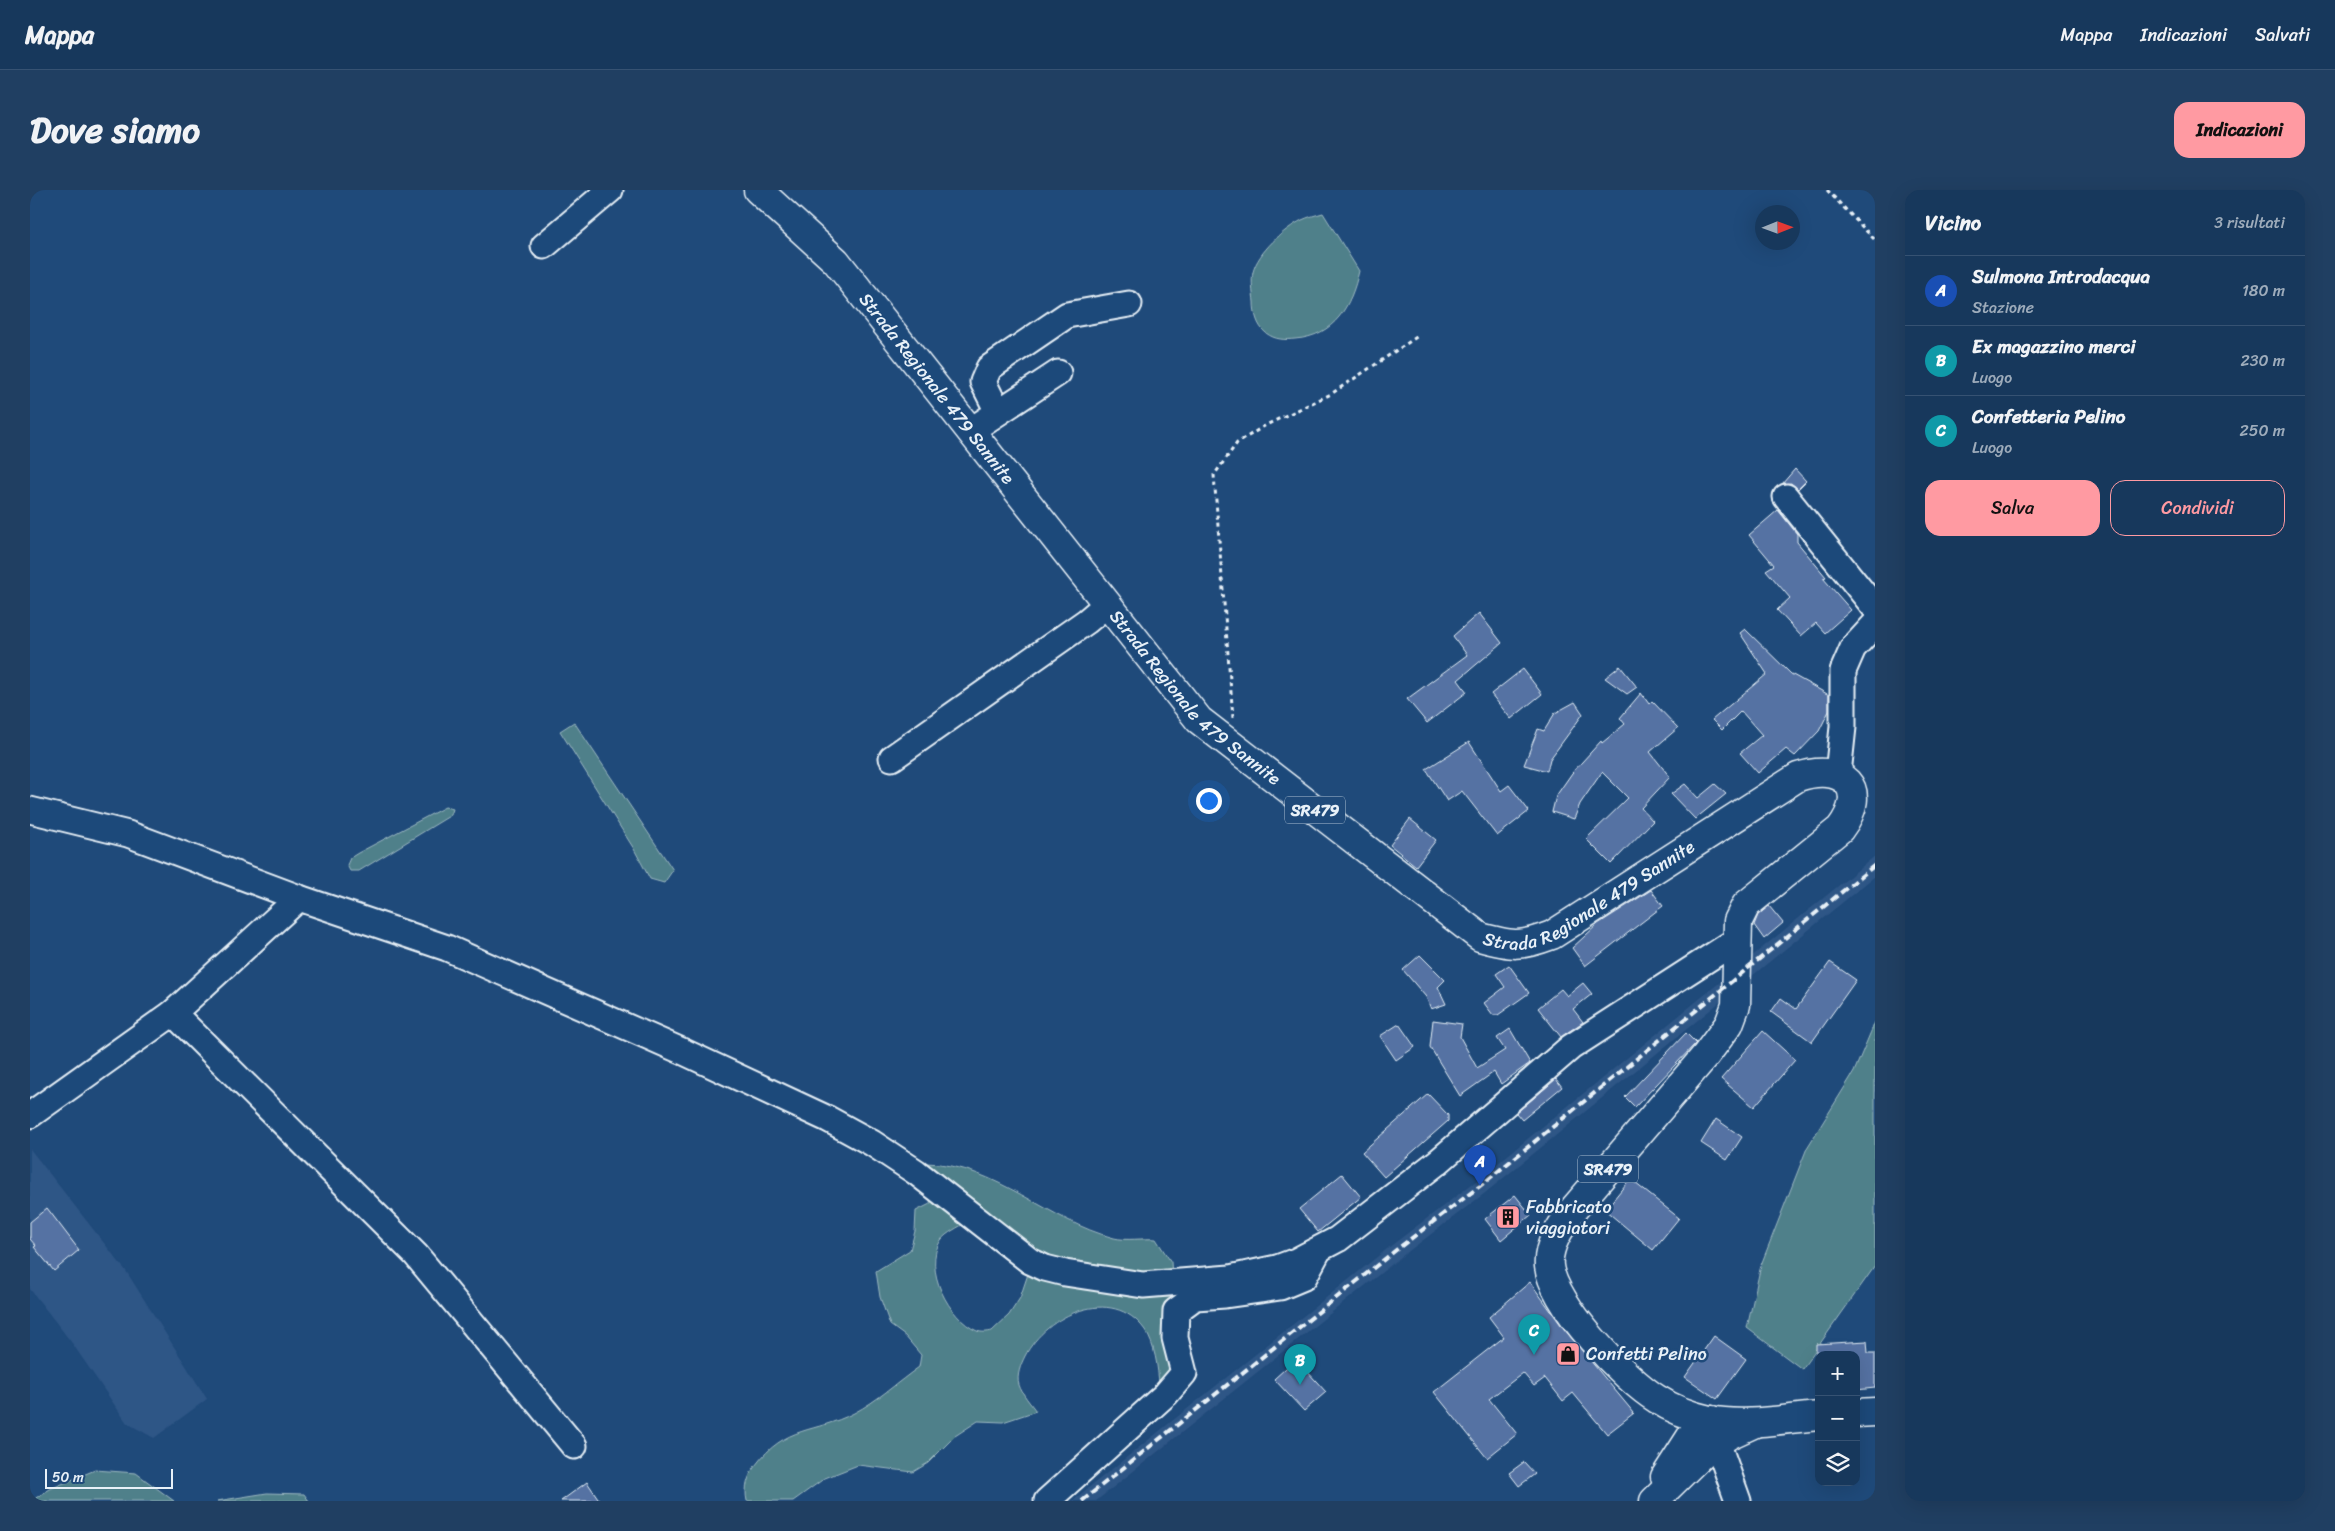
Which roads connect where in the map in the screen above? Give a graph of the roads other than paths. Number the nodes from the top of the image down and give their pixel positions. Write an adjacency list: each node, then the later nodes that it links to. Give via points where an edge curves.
1 (610, 190): 3 (street)
2 (758, 190): 7 (main road, Strada Regionale 479 Sannite / SR479, via 836,261)
3 (544, 246)
4 (1129, 304): 6 (street, via 1067,316 989,368 983,382)
5 (1058, 373): 6 (street)
6 (998, 412): 7 (street)
7 (970, 431): 9 (main road, Strada Regionale 479 Sannite / SR479)
8 (1786, 498): 10 (street)
9 (1107, 604): 12 (street); 13 (main road, Strada Regionale 479 Sannite / SR479, via 1199,720 1480,937 1510,945 1532,943 1552,936 1798,777 1811,772)
10 (1875, 608)
11 (1875, 624): 13 (street, via 1853,648 1844,671)
12 (892, 758)
13 (1838, 774): 16 (main road, SR479, via 1848,782 1853,794 1848,818 1840,829 1746,905 1738,921)
14 (30, 810): 15 (street, via 128,834)
15 (299, 898): 17 (street); 19 (street, via 447,948 828,1119 895,1157 1014,1251 1045,1268 1144,1285 1240,1276 1277,1268)
16 (1737, 940): 19 (street, via 1571,1047 1439,1161); 20 (main road, SR479, via 1736,1005 1729,1024 1572,1211 1556,1236 1549,1257 1551,1276 1573,1315 1632,1380)
17 (173, 1013): 18 (street); 25 (street, via 416,1255)
18 (30, 1115)
19 (1318, 1251): 27 (street, via 1304,1277 1280,1287 1196,1297 1176,1311 1175,1338 1184,1374)
20 (1674, 1409): 24 (main road, SR479); 26 (main road, via 1678,1438)
21 (1875, 1412): 22 (main road)
22 (1860, 1413)
23 (1815, 1416): 24 (main road, via 1761,1420)
24 (1709, 1440): 26 (main road, via 1692,1435); 29 (main road); 30 (street)
25 (574, 1446)
26 (1672, 1466): 28 (main road)
27 (1047, 1501)
28 (1649, 1501)
29 (1654, 1501)
30 (1738, 1501)

